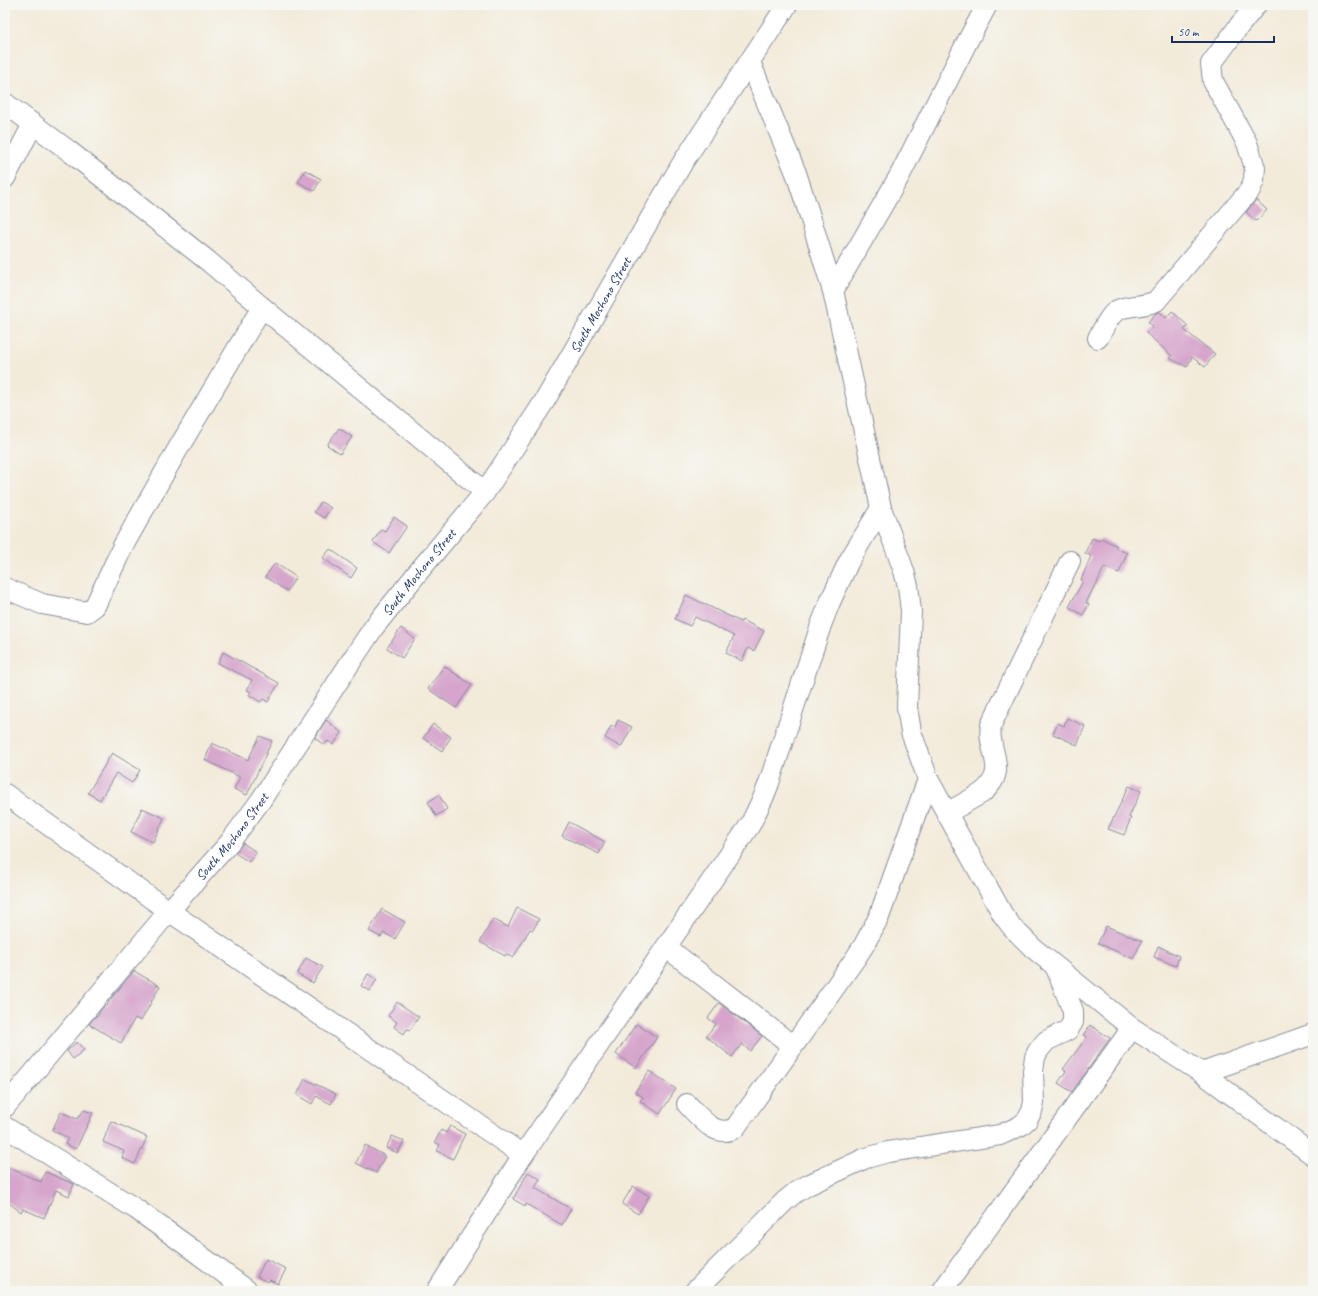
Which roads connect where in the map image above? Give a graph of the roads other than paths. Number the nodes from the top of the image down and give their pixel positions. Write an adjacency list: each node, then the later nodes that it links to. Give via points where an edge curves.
1 (787, 5): 4 (street, South Moshono Street)
2 (987, 5): 8 (street, via 900,175)
3 (1256, 5): 10 (street, via 1210,64 1212,81 1247,143 1255,168 1250,190 1156,300 1116,311)
4 (750, 62): 8 (street, via 796,174); 11 (street, South Moshono Street, via 683,162 544,402)
5 (5, 103): 6 (street)
6 (33, 124): 7 (street); 9 (street, via 208,261)
7 (5, 178)
8 (833, 291): 12 (street)
9 (262, 307): 11 (street); 14 (street, via 123,546 95,606 86,612 42,604)
10 (1098, 338)
11 (485, 492): 18 (street, South Moshono Street, via 374,627 247,819)
12 (881, 508): 15 (street, via 908,586 908,715 911,732); 19 (street, via 849,561 830,602 757,812)
13 (1070, 561): 17 (street, via 991,725 990,734 997,767 994,779 982,793)
14 (5, 588)
15 (928, 779): 17 (street); 23 (street, via 879,917 855,959)
16 (5, 794): 18 (street)
17 (947, 813): 20 (street, via 1003,915 1022,938)
18 (169, 911): 26 (street, South Moshono Street); 28 (street)
19 (666, 947): 23 (street); 28 (street)
20 (1055, 967): 21 (street); 32 (street, via 1073,1011 1073,1022 1068,1030 1046,1041 1035,1057 1034,1102 1032,1111 1020,1126 1000,1135 878,1154 808,1185 785,1202)
21 (1132, 1028): 24 (street); 33 (street)
22 (1313, 1034): 24 (street)
23 (793, 1046): 25 (street, via 735,1128 714,1130)
24 (1202, 1073): 29 (street)
25 (687, 1104)
26 (5, 1107)
27 (5, 1127): 30 (street, via 136,1210)
28 (523, 1155): 31 (street)
29 (1313, 1155)
30 (248, 1291)
31 (437, 1291)
32 (695, 1291)
33 (942, 1291)

